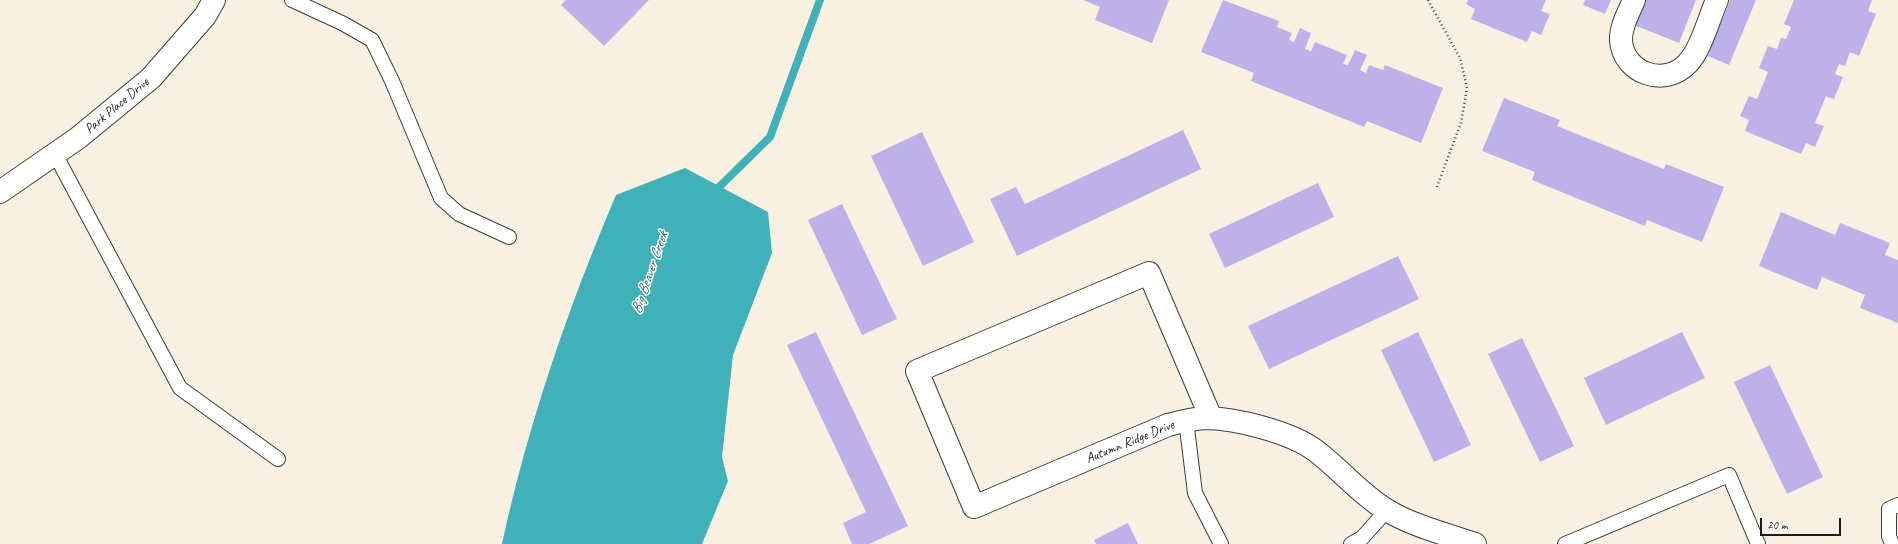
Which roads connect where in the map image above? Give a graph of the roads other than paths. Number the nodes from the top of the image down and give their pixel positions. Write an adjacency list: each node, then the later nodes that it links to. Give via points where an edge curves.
1 (214, 0): 5 (street, Park Place Drive, via 205,16 151,78)
2 (292, 0): 7 (lane, via 372,40 441,198 459,214)
3 (1634, 0): 4 (street, via 1623,28 1623,52 1629,63 1642,73 1658,76 1676,72 1687,64 1696,51)
4 (1717, 0)
5 (55, 154): 6 (street, Park Place Drive); 10 (lane, via 180,388)
6 (0, 192)
7 (509, 237)
8 (1211, 418): 9 (street, Autumn Ridge Drive); 9 (street, Autumn Ridge Drive, via 1150,273 916,371 974,507 1168,424); 12 (street, Autumn Ridge Drive, via 1279,432 1297,440 1315,450 1367,497)
9 (1186, 420): 13 (lane, via 1195,493)
10 (278, 459)
11 (1898, 505): 18 (lane, via 1889,509 1888,536)
12 (1387, 510): 14 (lane, via 1362,538); 15 (street, Autumn Ridge Drive, via 1404,519)
13 (1220, 544)
14 (1351, 544)
15 (1476, 544)
16 (1565, 544): 17 (lane, via 1729,475)
17 (1758, 544)
18 (1892, 544)

